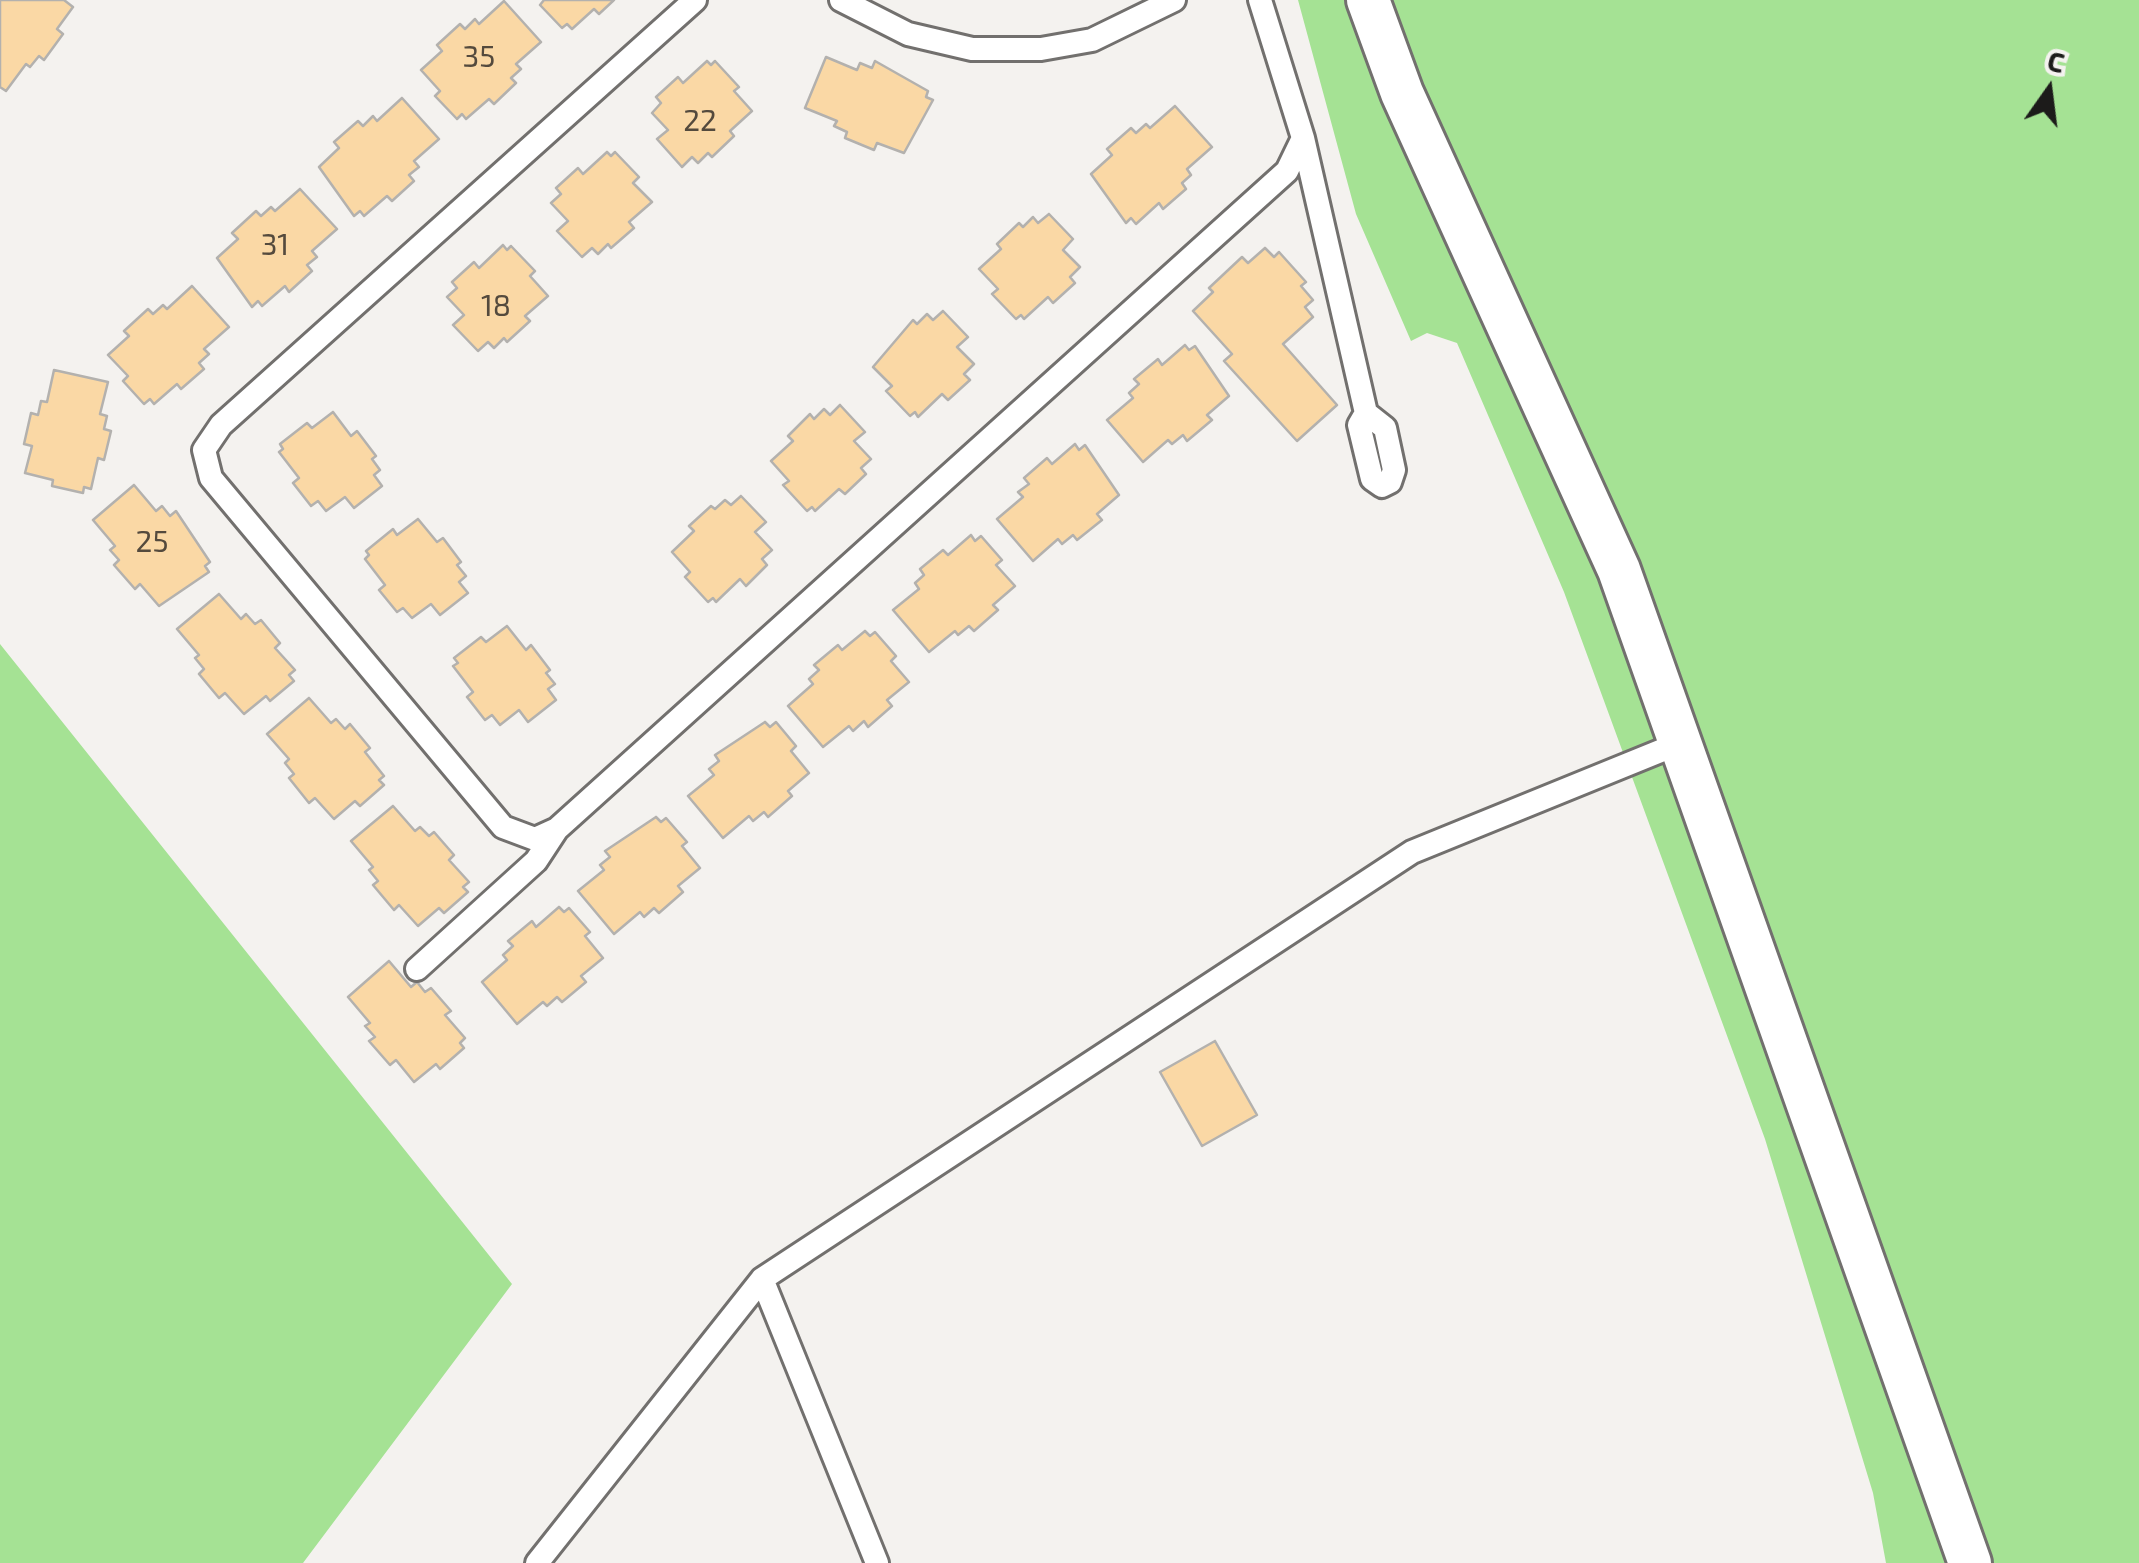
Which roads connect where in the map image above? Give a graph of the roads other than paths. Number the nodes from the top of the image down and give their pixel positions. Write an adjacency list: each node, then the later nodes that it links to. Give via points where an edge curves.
1 (695, 0): 9 (lane, via 221,425 204,450 212,478 502,827 535,839)
2 (841, 0): 3 (lane, via 908,34 972,49 1041,49 1092,40)
3 (1174, 0)
4 (1260, 0): 6 (lane)
5 (1368, 0): 8 (street, via 1402,94 1619,570)
6 (1303, 138): 7 (lane); 9 (lane, via 1287,171)
7 (1366, 413)
8 (1680, 744): 11 (lane, via 1412,852); 14 (street)
9 (557, 829): 10 (lane, via 536,861)
10 (416, 969)
11 (762, 1278): 12 (lane); 13 (lane)
12 (538, 1563)
13 (877, 1563)
14 (1970, 1563)

